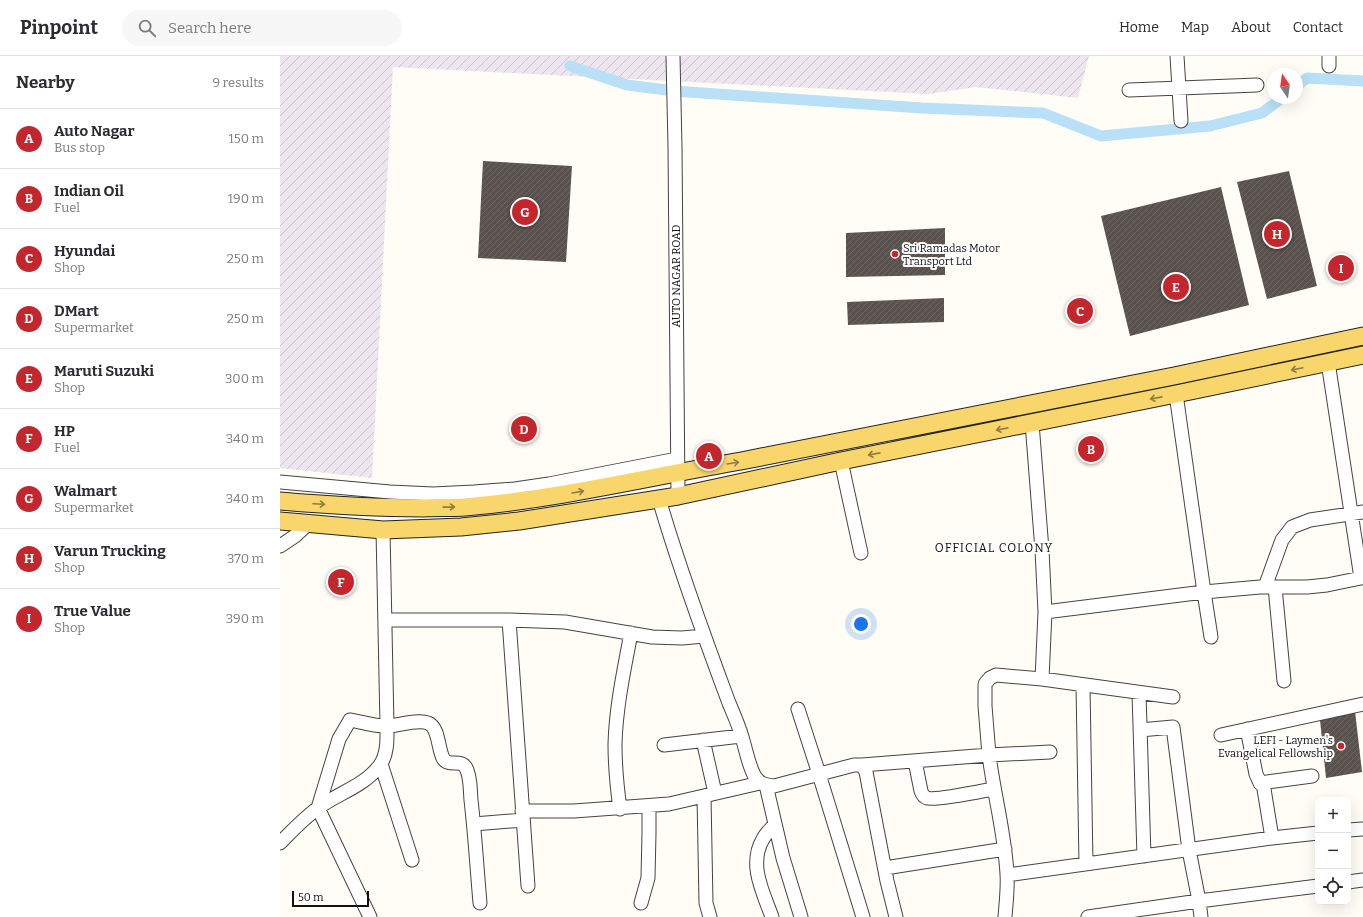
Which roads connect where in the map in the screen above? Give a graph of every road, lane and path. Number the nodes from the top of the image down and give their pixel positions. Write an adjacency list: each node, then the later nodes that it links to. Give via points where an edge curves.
1 (673, 56): 13 (street, AUTO NAGAR ROAD)
2 (1177, 56): 4 (street)
3 (1257, 85): 4 (street)
4 (1179, 88): 5 (street); 6 (street)
5 (1129, 90)
6 (1181, 121)
7 (1363, 336): 13 (main road, one-way to 7, via 740,462 1166,378)
8 (1363, 355): 9 (main road)
9 (1328, 362): 10 (main road, one-way to 10); 18 (street)
10 (1176, 394): 11 (main road, one-way to 11); 26 (street)
11 (1032, 423): 12 (main road, one-way to 12); 27 (street)
12 (841, 461): 15 (main road); 23 (street)
13 (677, 466): 14 (street, via 515,489 433,494); 15 (street, AUTO NAGAR ROAD); 17 (main road, one-way to 13, via 388,508 463,507 531,500 615,485)
14 (280, 482)
15 (678, 496): 16 (main road)
16 (659, 499): 21 (main road, via 519,521 461,527); 31 (street)
17 (280, 501)
18 (1357, 513): 24 (street); 25 (street, via 1310,520 1292,527 1282,540)
19 (280, 520): 20 (main road)
20 (308, 524): 21 (main road); 22 (street)
21 (383, 530): 28 (street)
22 (280, 546)
23 (861, 553)
24 (1362, 581): 25 (street, via 1307,587)
25 (1270, 587): 26 (street); 34 (street)
26 (1204, 592): 27 (street); 32 (street)
27 (1045, 612): 33 (street)
28 (385, 620): 29 (street); 40 (street)
29 (509, 620): 30 (street, via 565,622); 61 (street)
30 (631, 633): 31 (street, via 667,638); 60 (street, via 616,728)
31 (704, 636): 44 (street)
32 (1211, 637)
33 (1042, 679): 35 (street); 48 (street, via 996,675 985,684)
34 (1284, 681)
35 (1083, 685): 36 (street); 73 (street)
36 (1139, 693): 37 (street); 42 (street)
37 (1173, 697)
38 (1363, 704): 41 (street)
39 (798, 709): 52 (street)
40 (387, 726): 50 (street, via 387,742); 59 (street, via 350,720 339,740); 62 (street, via 422,722 430,723 434,727 443,759 450,764 461,763 466,768)
41 (1247, 729): 43 (street); 54 (street, via 1258,781)
42 (1140, 730): 70 (street, via 1173,727); 71 (street)
43 (1222, 735)
44 (742, 736): 45 (street); 55 (street, via 751,767)
45 (703, 740): 46 (street); 57 (street)
46 (664, 745)
47 (1050, 752): 48 (street)
48 (989, 755): 49 (street); 56 (street)
49 (915, 761): 51 (street); 56 (street, via 922,795 926,798)
50 (381, 764): 59 (street, via 360,784); 72 (street)
51 (862, 765): 52 (street); 74 (street, via 866,772)
52 (819, 774): 55 (street, via 774,786); 87 (street)
53 (1312, 776): 54 (street)
54 (1263, 783): 67 (street)
55 (763, 784): 57 (street); 63 (street)
56 (993, 789): 69 (street)
57 (710, 795): 58 (street); 84 (street, via 706,903)
58 (649, 806): 60 (street); 82 (street, via 648,878)
59 (318, 808): 68 (street); 83 (street)
60 (620, 809): 61 (street)
61 (522, 815): 62 (street); 78 (street)
62 (474, 824): 81 (street)
63 (775, 824): 85 (street, via 760,846 756,864 759,881); 86 (street)
64 (1363, 829): 65 (street)
65 (1351, 830)
66 (1315, 833): 67 (street)
67 (1272, 838): 70 (street)
68 (280, 843)
69 (1005, 849): 74 (street); 75 (street)
70 (1189, 850): 71 (street); 80 (street)
71 (1144, 856): 73 (street)
72 (412, 860)
73 (1086, 864): 75 (street)
74 (885, 868): 88 (street)
75 (1007, 875): 89 (street)
76 (1363, 880): 77 (street)
77 (1351, 882)
78 (528, 886)
79 (1315, 886): 80 (street)
80 (1199, 901): 90 (street); 91 (street)
81 (480, 903)
82 (641, 903)
83 (370, 917)
84 (710, 917)
85 (772, 917)
86 (801, 917)
87 (863, 917)
88 (896, 917)
89 (1005, 917)
90 (1088, 917)
91 (1200, 917)

